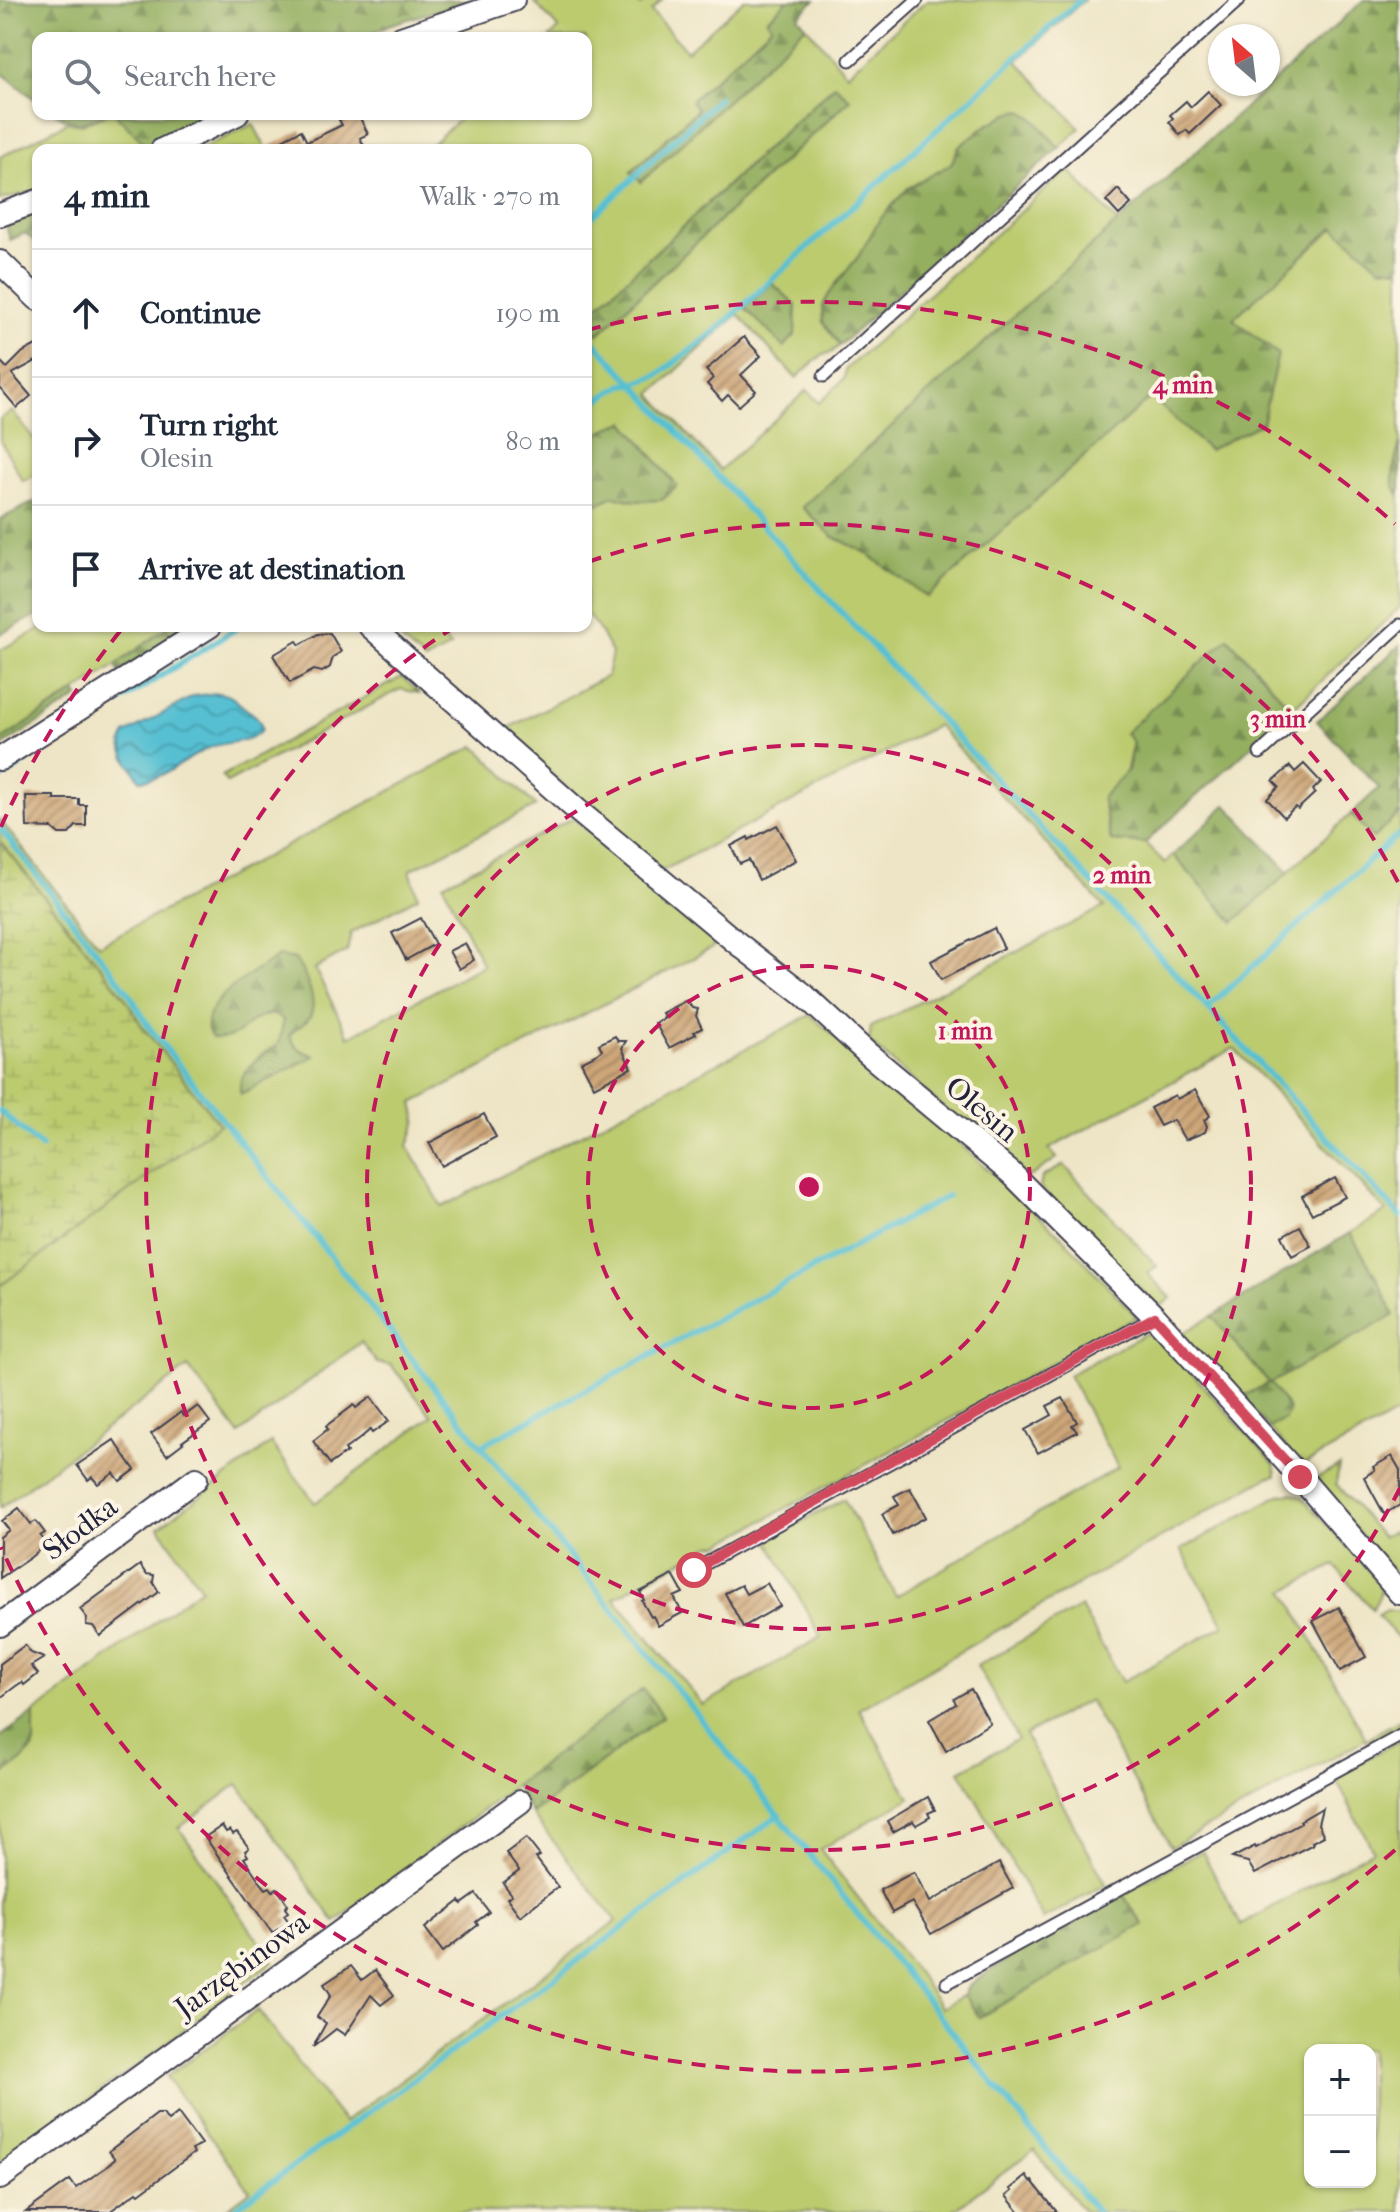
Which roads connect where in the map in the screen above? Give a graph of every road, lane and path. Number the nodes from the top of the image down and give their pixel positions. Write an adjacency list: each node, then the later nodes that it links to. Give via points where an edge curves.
1 (513, 0): 4 (street)
2 (917, 0): 5 (lane)
3 (1239, 0): 12 (lane)
4 (419, 32)
5 (850, 60)
6 (224, 120): 7 (street)
7 (174, 144)
8 (32, 203): 9 (street)
9 (0, 215)
10 (0, 262): 11 (street)
11 (32, 293)
12 (824, 376)
13 (1400, 625): 16 (lane)
14 (201, 632): 17 (street)
15 (377, 632): 18 (street, Olesin, via 589,820 1011,1173)
16 (1260, 753)
17 (0, 759)
18 (1155, 1317): 20 (lane); 21 (street, Olesin)
19 (196, 1479): 22 (street, Słodka)
20 (694, 1570)
21 (1400, 1593)
22 (0, 1625)
23 (1400, 1736): 25 (lane)
24 (520, 1802): 26 (street, Jarzębinowa)
25 (947, 1983)
26 (0, 2178)

